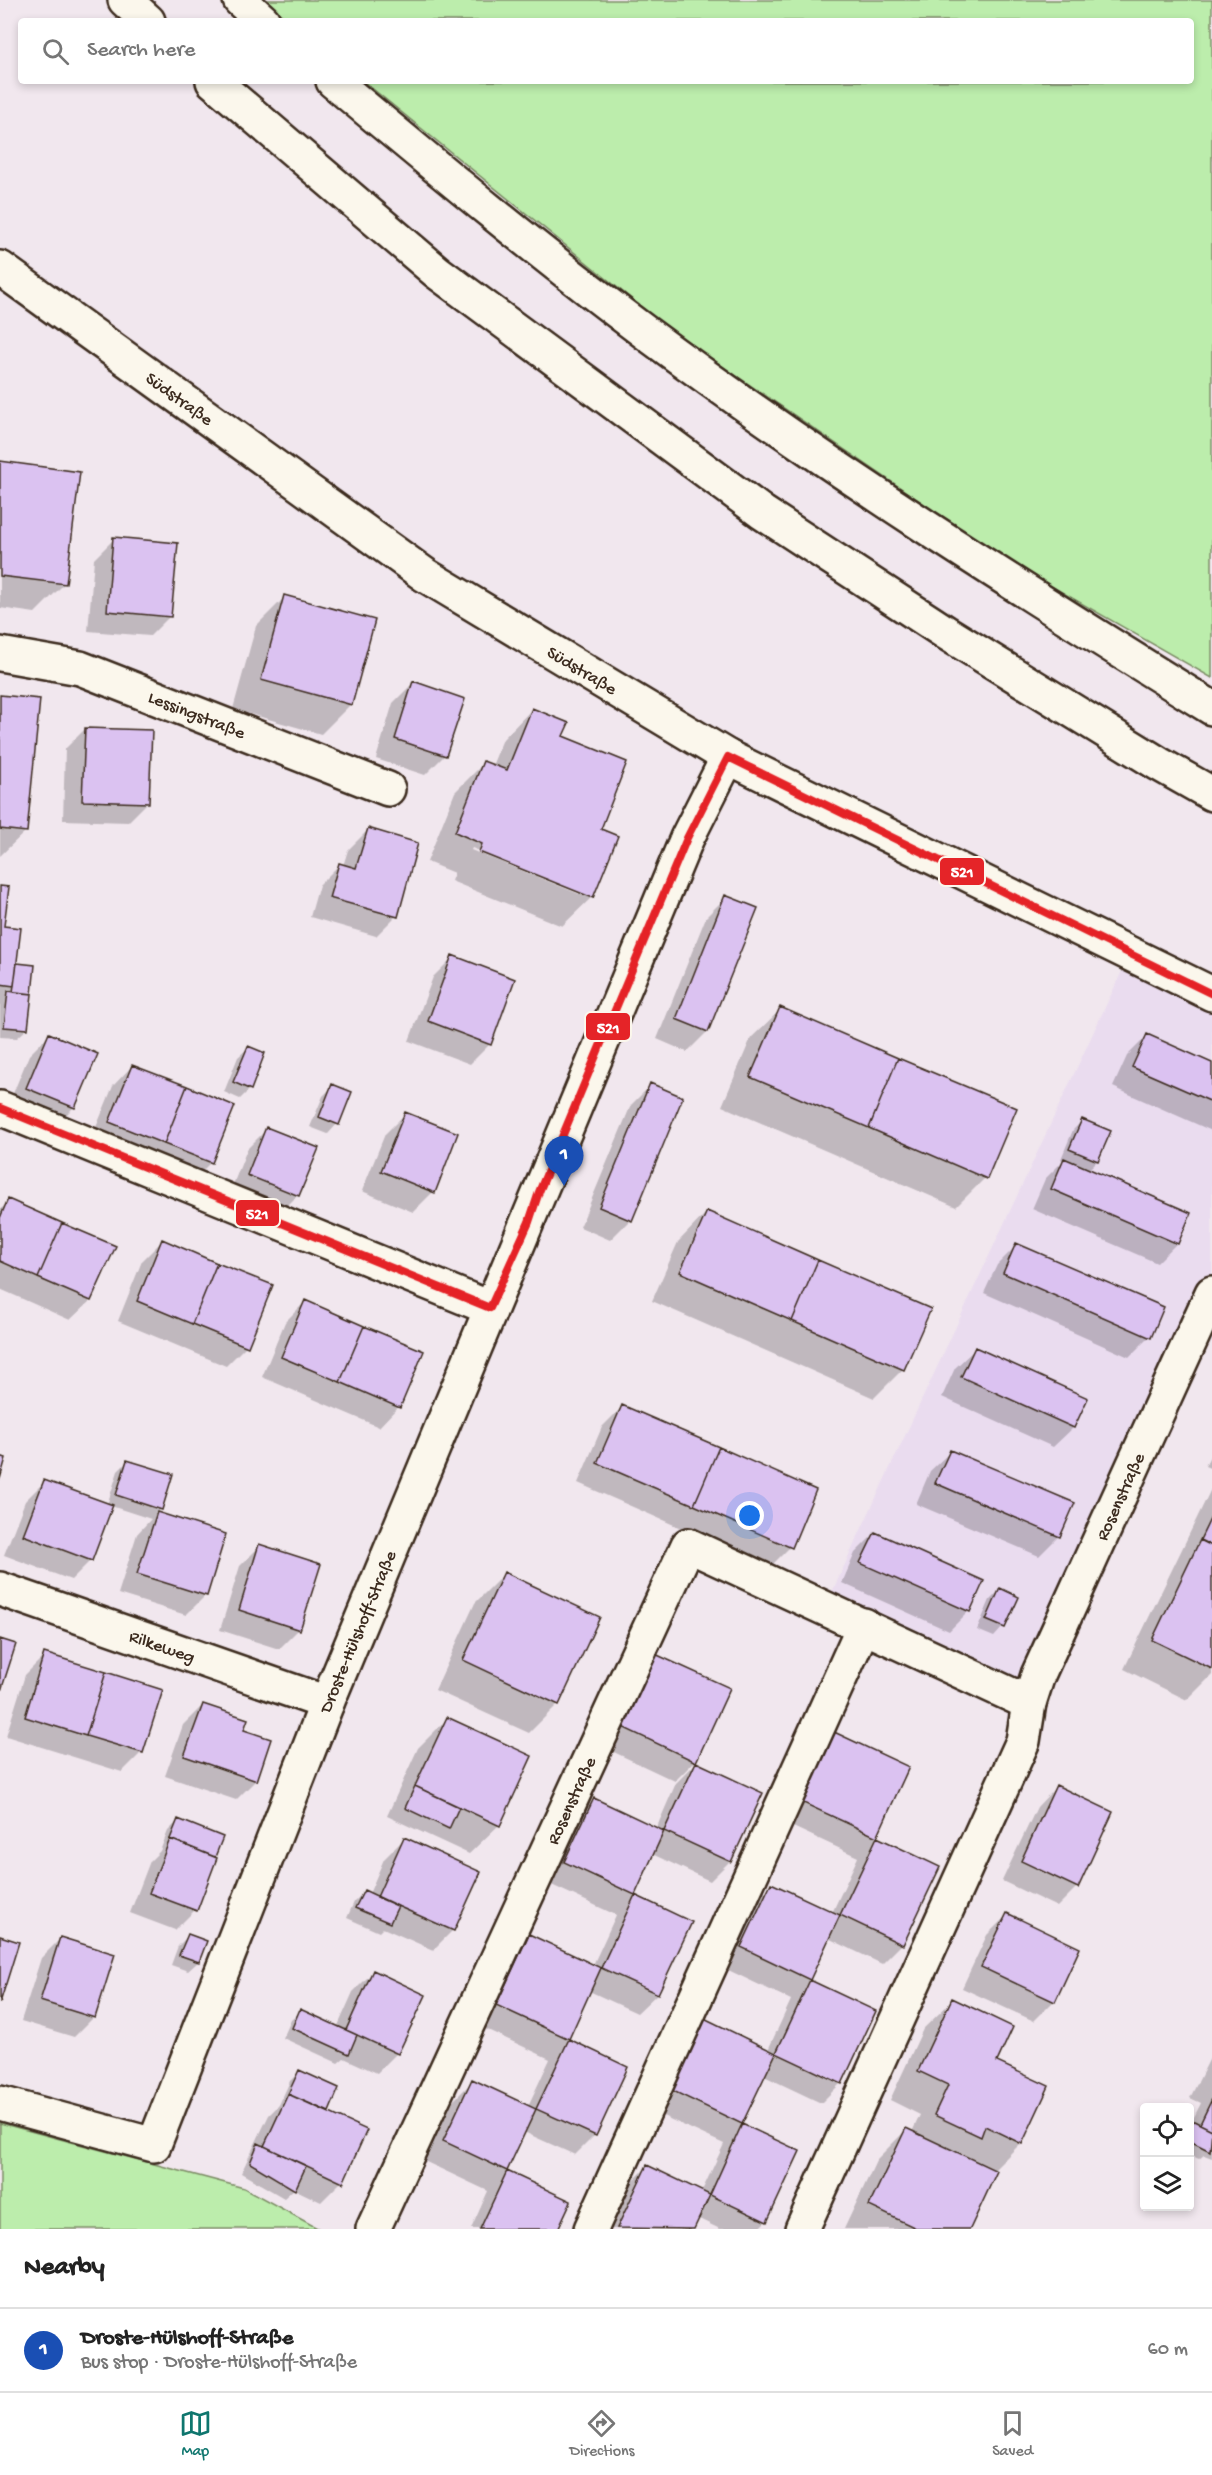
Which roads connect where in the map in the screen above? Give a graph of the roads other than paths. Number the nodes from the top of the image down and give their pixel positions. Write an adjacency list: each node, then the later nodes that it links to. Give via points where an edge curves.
1 (125, 0): 3 (main road)
2 (240, 0): 4 (main road)
3 (145, 18)
4 (260, 18)
5 (217, 84): 12 (main road, via 437,272 763,513 945,632)
6 (337, 84): 9 (main road, via 489,212 666,347 984,566)
7 (0, 268): 10 (main road, Südstraße, via 425,575)
8 (0, 654): 11 (main road, Lessingstraße, via 80,668)
9 (1212, 708)
10 (728, 757): 13 (main road, Südstraße); 16 (main road, Droste-Hülshoff-Straße, via 687,838)
11 (388, 789)
12 (1212, 794)
13 (1212, 994)
14 (0, 1108): 16 (main road)
15 (1212, 1293): 20 (main road, Rosenstraße, via 1038,1675)
16 (490, 1308): 19 (main road, Droste-Hülshoff-Straße)
17 (0, 1590): 19 (main road, Rilkeweg)
18 (864, 1625): 20 (main road, Rosenstraße); 22 (main road, Rosenstraße, via 688,1545); 23 (main road)
19 (327, 1703): 21 (main road, Droste-Hülshoff-Straße, via 154,2145)
20 (1029, 1703): 24 (main road, Rosenstraße, via 1023,1741)
21 (0, 2103)
22 (373, 2229)
23 (591, 2229)
24 (802, 2229)

